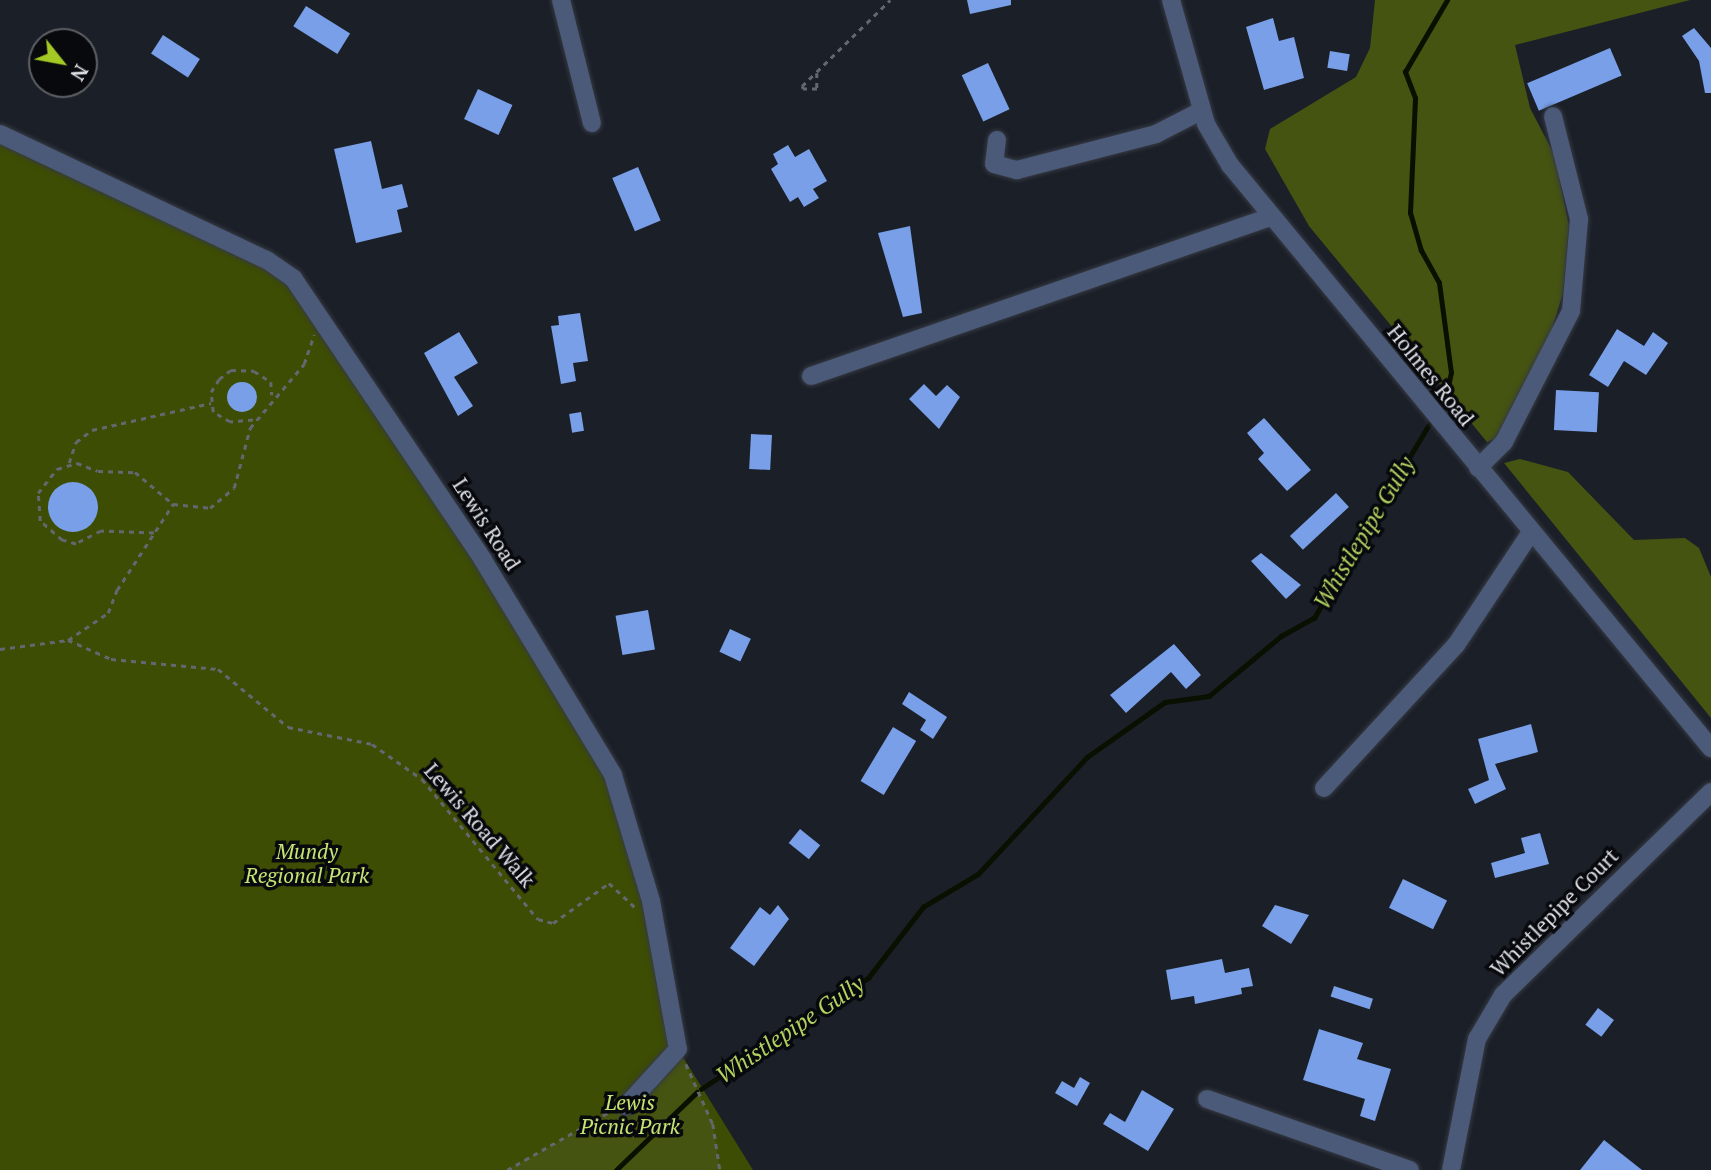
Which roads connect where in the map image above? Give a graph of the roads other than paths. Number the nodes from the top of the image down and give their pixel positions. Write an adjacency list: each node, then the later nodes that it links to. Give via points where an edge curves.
1 (561, 0): 5 (street)
2 (1171, 0): 3 (street, Holmes Road)
3 (1201, 111): 7 (street, via 1156,134 1017,170 994,163); 8 (street, Holmes Road, via 1230,165)
4 (1553, 116): 10 (street, via 1579,219 1572,311 1504,442)
5 (593, 123)
6 (0, 134): 16 (street, Lewis Road, via 267,260 293,278 483,561 613,775 651,901 678,1049)
7 (998, 139)
8 (1271, 216): 9 (street); 10 (street, Holmes Road)
9 (811, 376)
10 (1478, 468): 11 (street, Holmes Road)
11 (1531, 532): 12 (street, Holmes Road); 13 (street, via 1456,645)
12 (1711, 748)
13 (1324, 788)
14 (1711, 792): 18 (street, Whistlepipe Court, via 1503,995 1477,1039)
15 (1207, 1099): 17 (street)
16 (626, 1105)
17 (1410, 1170)
18 (1451, 1170)

